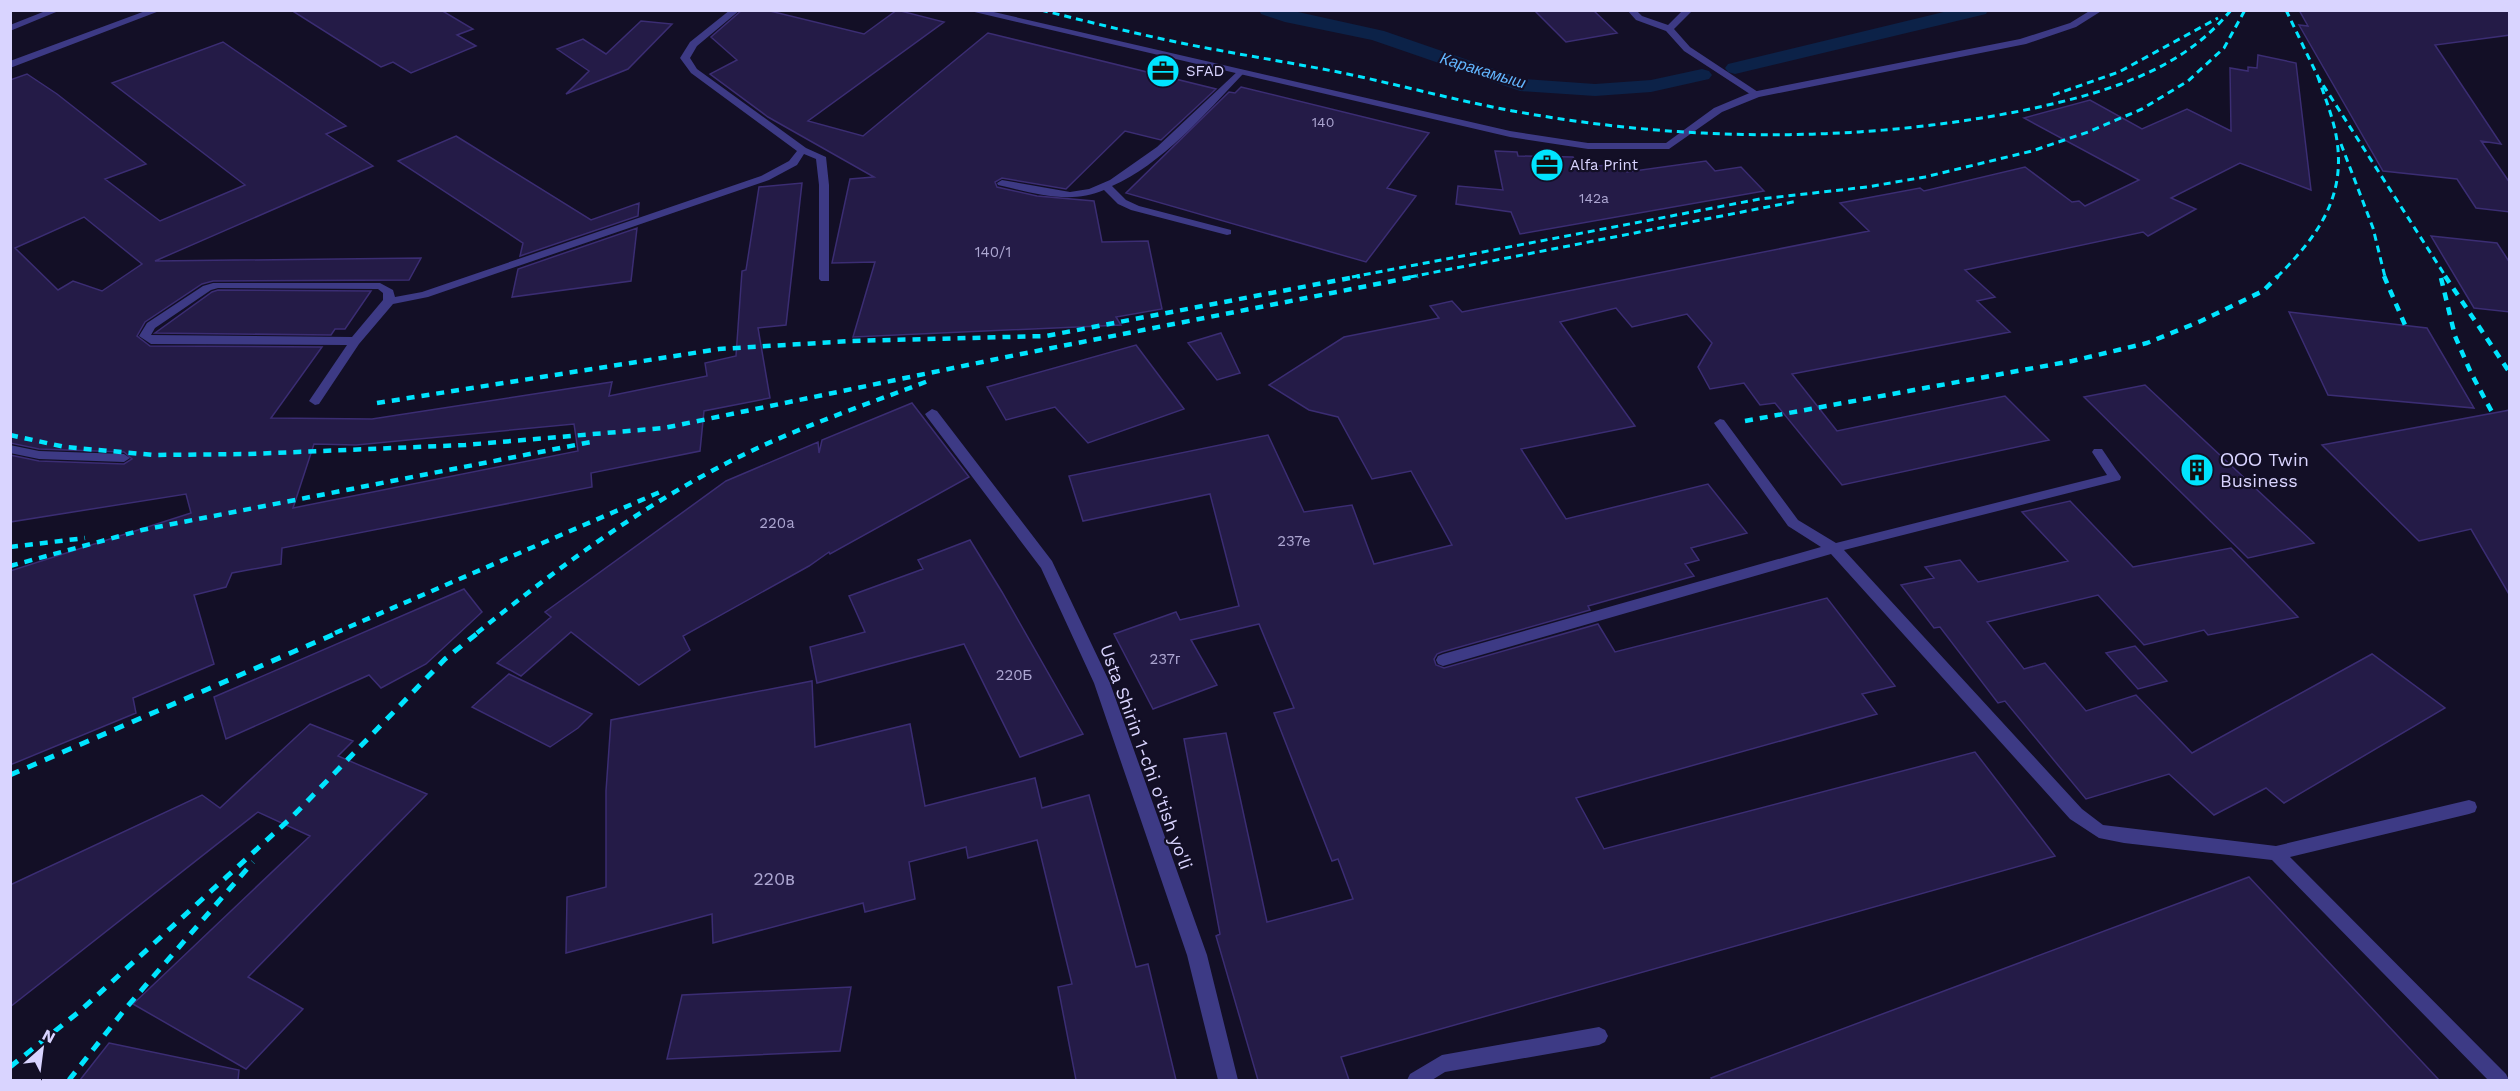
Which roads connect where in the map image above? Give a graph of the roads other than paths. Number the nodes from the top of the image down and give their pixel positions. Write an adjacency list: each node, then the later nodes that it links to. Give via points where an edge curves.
1 (57, 10): 8 (lane)
2 (158, 10): 10 (street)
3 (736, 10): 13 (lane, via 693,44 685,58 694,72)
4 (969, 10): 11 (street)
5 (1631, 10): 9 (lane, via 1639,18)
6 (1689, 10): 9 (lane)
7 (2099, 10): 12 (street, via 2073,25 2022,42)
8 (10, 28)
9 (1669, 29): 12 (lane, via 1687,49)
10 (10, 65)
11 (1239, 74): 12 (street, via 1510,134 1588,146 1669,146 1718,110); 15 (lane, via 1141,165)
12 (1756, 94)
13 (802, 150): 17 (lane, via 821,157); 18 (lane, via 793,163 765,178 424,295)
14 (1002, 183): 15 (lane, via 1072,195)
15 (1107, 187): 16 (lane, via 1135,208)
16 (1227, 232)
17 (825, 279)
18 (389, 301): 19 (lane); 19 (lane, via 389,292 380,286 217,285 151,326 145,336 151,340)
19 (355, 341): 20 (lane)
20 (315, 401)
21 (932, 414): 31 (street, Usta Shirin 1-chi o'tish yo'li, via 1047,565 1102,683 1197,955)
22 (1720, 423): 26 (lane, via 1793,523)
23 (10, 449): 25 (lane, via 39,456)
24 (2097, 452): 26 (lane, via 2115,477)
25 (124, 458)
26 (1834, 548): 27 (lane); 29 (lane, via 2076,814 2099,831)
27 (1443, 660)
28 (2469, 807): 29 (lane)
29 (2276, 853): 33 (lane)
30 (1599, 1036): 32 (lane, via 1442,1064)
31 (1228, 1080)
32 (1416, 1080)
33 (2500, 1080)

